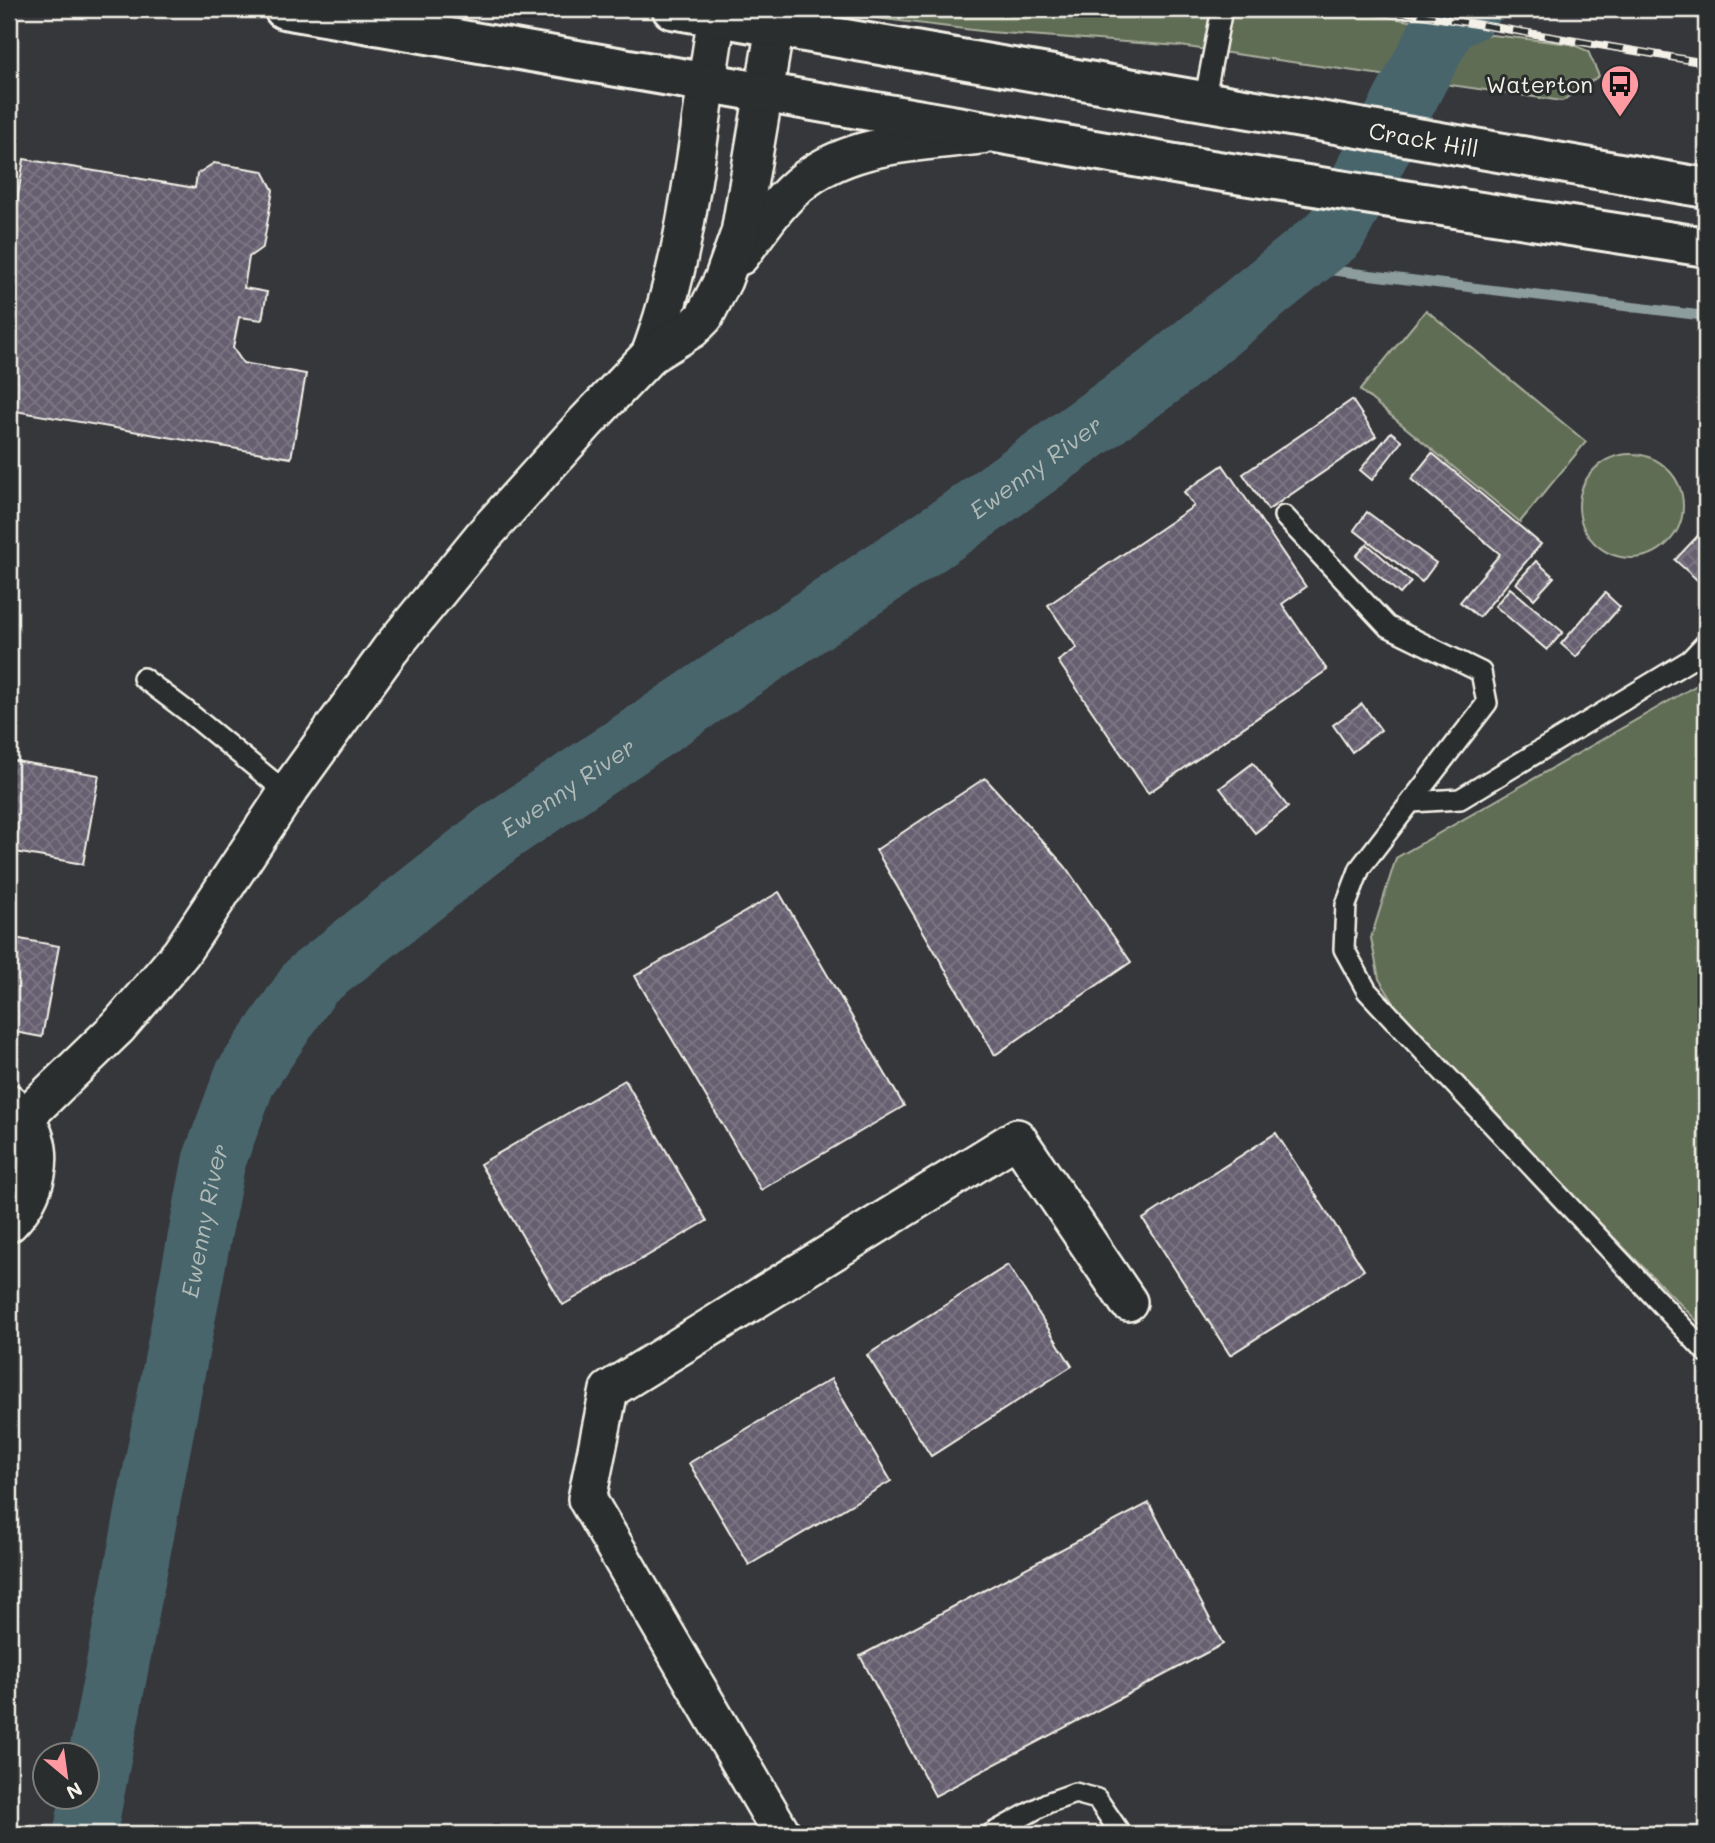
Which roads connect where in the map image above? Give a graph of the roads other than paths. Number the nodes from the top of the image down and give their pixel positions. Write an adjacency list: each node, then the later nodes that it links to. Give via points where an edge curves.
1 (284, 9): 6 (main road)
2 (672, 9): 4 (main road, Crack Hill)
3 (1222, 9): 8 (lane)
4 (717, 17): 5 (main road, Crack Hill); 6 (street)
5 (775, 27): 7 (street); 8 (main road, Crack Hill)
6 (706, 82): 7 (main road); 13 (street, via 681,247)
7 (763, 92): 9 (main road); 12 (street, via 740,233)
8 (1211, 104): 10 (main road, Crack Hill)
9 (999, 133): 11 (main road); 12 (street, via 888,146 831,164 788,195)
10 (1706, 188)
11 (1706, 247)
12 (723, 280): 13 (street, via 704,317)
13 (650, 355): 17 (street, via 467,556 390,650)
14 (1284, 516): 18 (lane, via 1387,625 1481,672 1487,703)
15 (1706, 643): 18 (lane, via 1690,660 1460,799)
16 (143, 678): 17 (lane)
17 (287, 793): 19 (street, via 181,953 118,1027)
18 (1412, 802): 22 (lane, via 1360,868 1346,905 1344,949 1367,990)
19 (17, 1111): 20 (street, via 36,1144 38,1173 28,1200)
20 (9, 1223)
21 (1128, 1302): 23 (street, via 1017,1138 609,1390 587,1499)
22 (1706, 1352)
23 (782, 1834)
24 (991, 1834): 25 (lane, via 1047,1802 1075,1793 1097,1799)
25 (1121, 1834)

